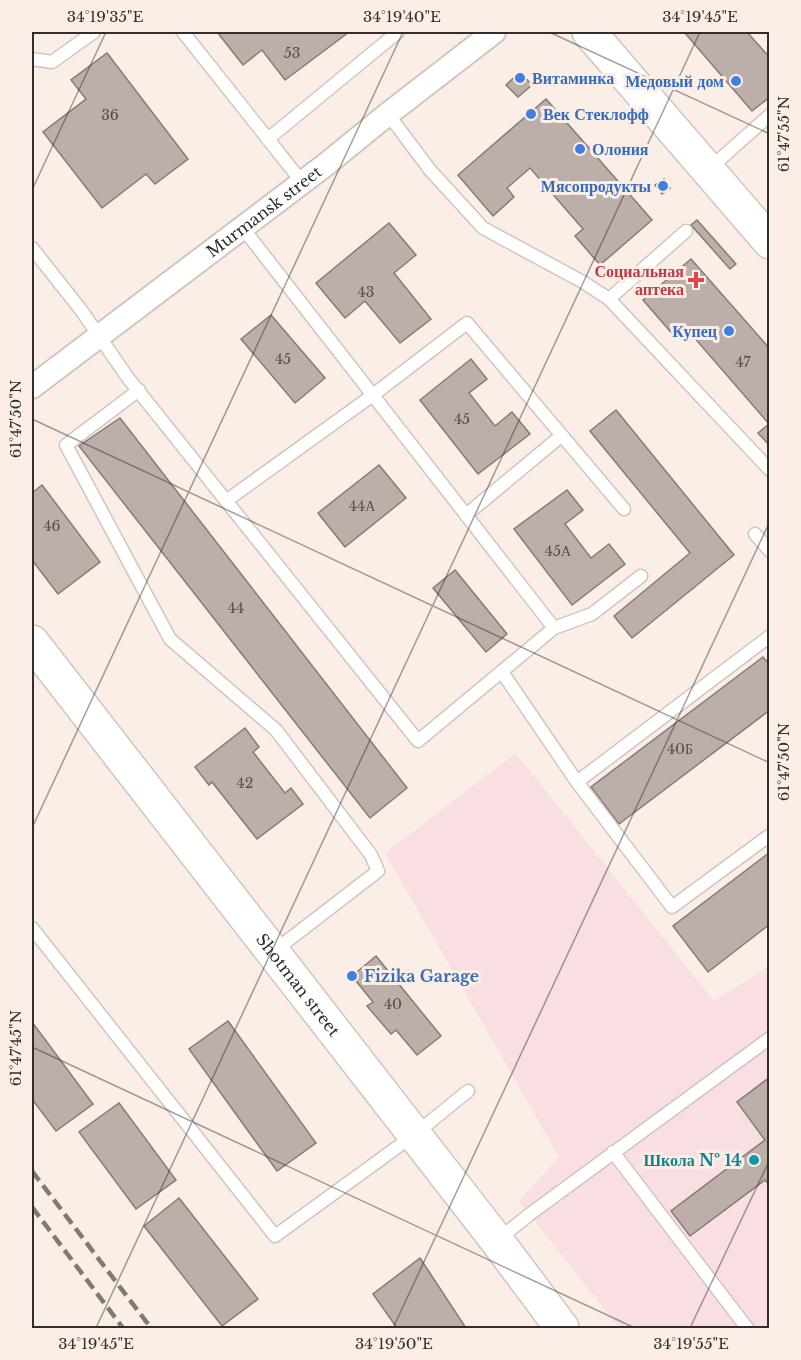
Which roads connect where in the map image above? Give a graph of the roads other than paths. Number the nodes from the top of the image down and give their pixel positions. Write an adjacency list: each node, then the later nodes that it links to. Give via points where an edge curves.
1 (94, 32): 6 (lane, via 52,62)
2 (183, 32): 9 (lane)
3 (398, 32): 9 (lane)
4 (494, 32): 7 (street, Murmansk street)
5 (589, 32): 10 (main road)
6 (32, 59)
7 (388, 114): 11 (street, Murmansk street); 16 (lane, via 430,171 483,228)
8 (770, 115): 10 (lane)
9 (268, 139): 11 (lane)
10 (708, 170): 14 (main road)
11 (302, 182): 12 (street, Murmansk street)
12 (242, 227): 17 (street, Murmansk street); 20 (lane)
13 (686, 231): 16 (lane)
14 (770, 242)
15 (32, 248): 17 (lane)
16 (609, 299): 22 (lane)
17 (99, 338): 18 (street, Murmansk street); 19 (lane)
18 (32, 387)
19 (139, 390): 23 (lane); 36 (lane, via 66,445 170,639 276,730 371,855 378,872)
20 (373, 395): 21 (lane, via 467,323); 23 (lane); 25 (lane)
21 (561, 436): 24 (lane); 25 (lane)
22 (770, 471)
23 (226, 501): 32 (lane, via 418,741)
24 (624, 509)
25 (466, 515): 29 (lane)
26 (755, 534): 27 (lane)
27 (770, 551)
28 (641, 576): 29 (lane, via 592,614)
29 (554, 628): 32 (lane)
30 (770, 636): 33 (lane)
31 (32, 642): 36 (main road, Shotman street)
32 (502, 672): 33 (lane)
33 (577, 782): 34 (lane, via 672,906)
34 (770, 835)
35 (32, 928): 39 (lane, via 275,1236)
36 (273, 952): 39 (main road, Shotman street)
37 (770, 1038): 40 (lane)
38 (468, 1092): 39 (lane)
39 (414, 1135): 41 (main road, Shotman street)
40 (614, 1152): 41 (lane); 43 (lane)
41 (497, 1241): 42 (main road, Shotman street)
42 (562, 1329)
43 (747, 1329)

